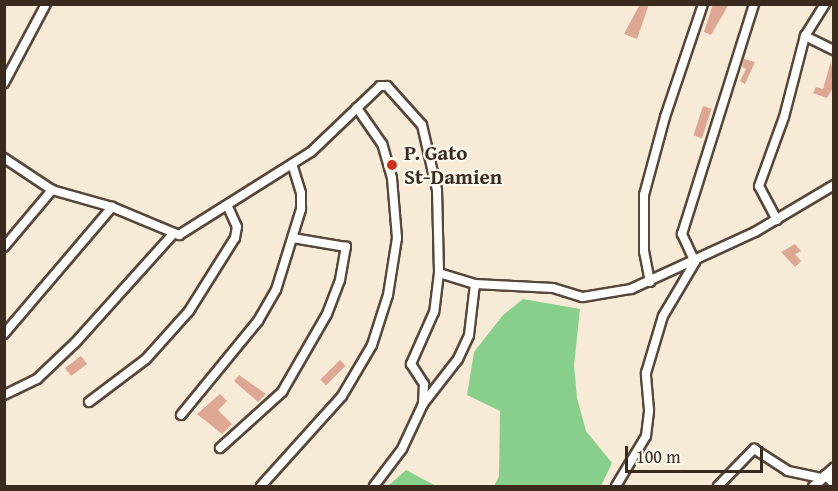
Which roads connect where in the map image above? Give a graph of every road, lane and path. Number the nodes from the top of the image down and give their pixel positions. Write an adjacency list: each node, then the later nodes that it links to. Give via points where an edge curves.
1 (46, 4): 7 (street)
2 (703, 4): 21 (street, via 644,195 644,252)
3 (754, 4): 19 (street, via 682,234)
4 (825, 4): 5 (street)
5 (805, 36): 6 (street); 15 (street, via 784,117 759,186)
6 (834, 50)
7 (4, 83)
8 (357, 108): 10 (street, via 315,149); 20 (street, via 380,86 387,86 422,124 437,190); 32 (street, via 382,144 392,178 398,237 382,319 369,351 342,396)
9 (4, 158): 12 (street)
10 (292, 164): 13 (street); 17 (street, via 301,193)
11 (834, 185): 15 (street)
12 (52, 190): 14 (street); 18 (street)
13 (227, 205): 16 (street, via 184,233); 25 (street, via 237,227 235,238 189,311 146,359)
14 (111, 207): 16 (street); 23 (street)
15 (777, 220): 19 (street)
16 (174, 233): 24 (street, via 68,350 37,379)
17 (293, 238): 27 (street, via 268,307); 28 (street, via 346,247 340,280 327,314 282,392)
18 (4, 247)
19 (695, 262): 21 (street); 34 (street, via 663,316 646,378 646,436)
20 (439, 273): 22 (street); 26 (street, via 434,312 411,364 424,384)
21 (650, 282): 22 (street, via 583,297 553,288)
22 (475, 284): 26 (street, via 469,335 456,362)
23 (4, 334)
24 (4, 395)
25 (89, 402)
26 (423, 404): 33 (street, via 402,448)
27 (181, 415)
28 (220, 448)
29 (834, 467): 30 (street)
30 (824, 476): 31 (street); 35 (street, via 788,471 754,449); 36 (street)
31 (834, 484)
32 (261, 486)
33 (374, 486)
34 (616, 486)
35 (718, 486)
36 (813, 486)

